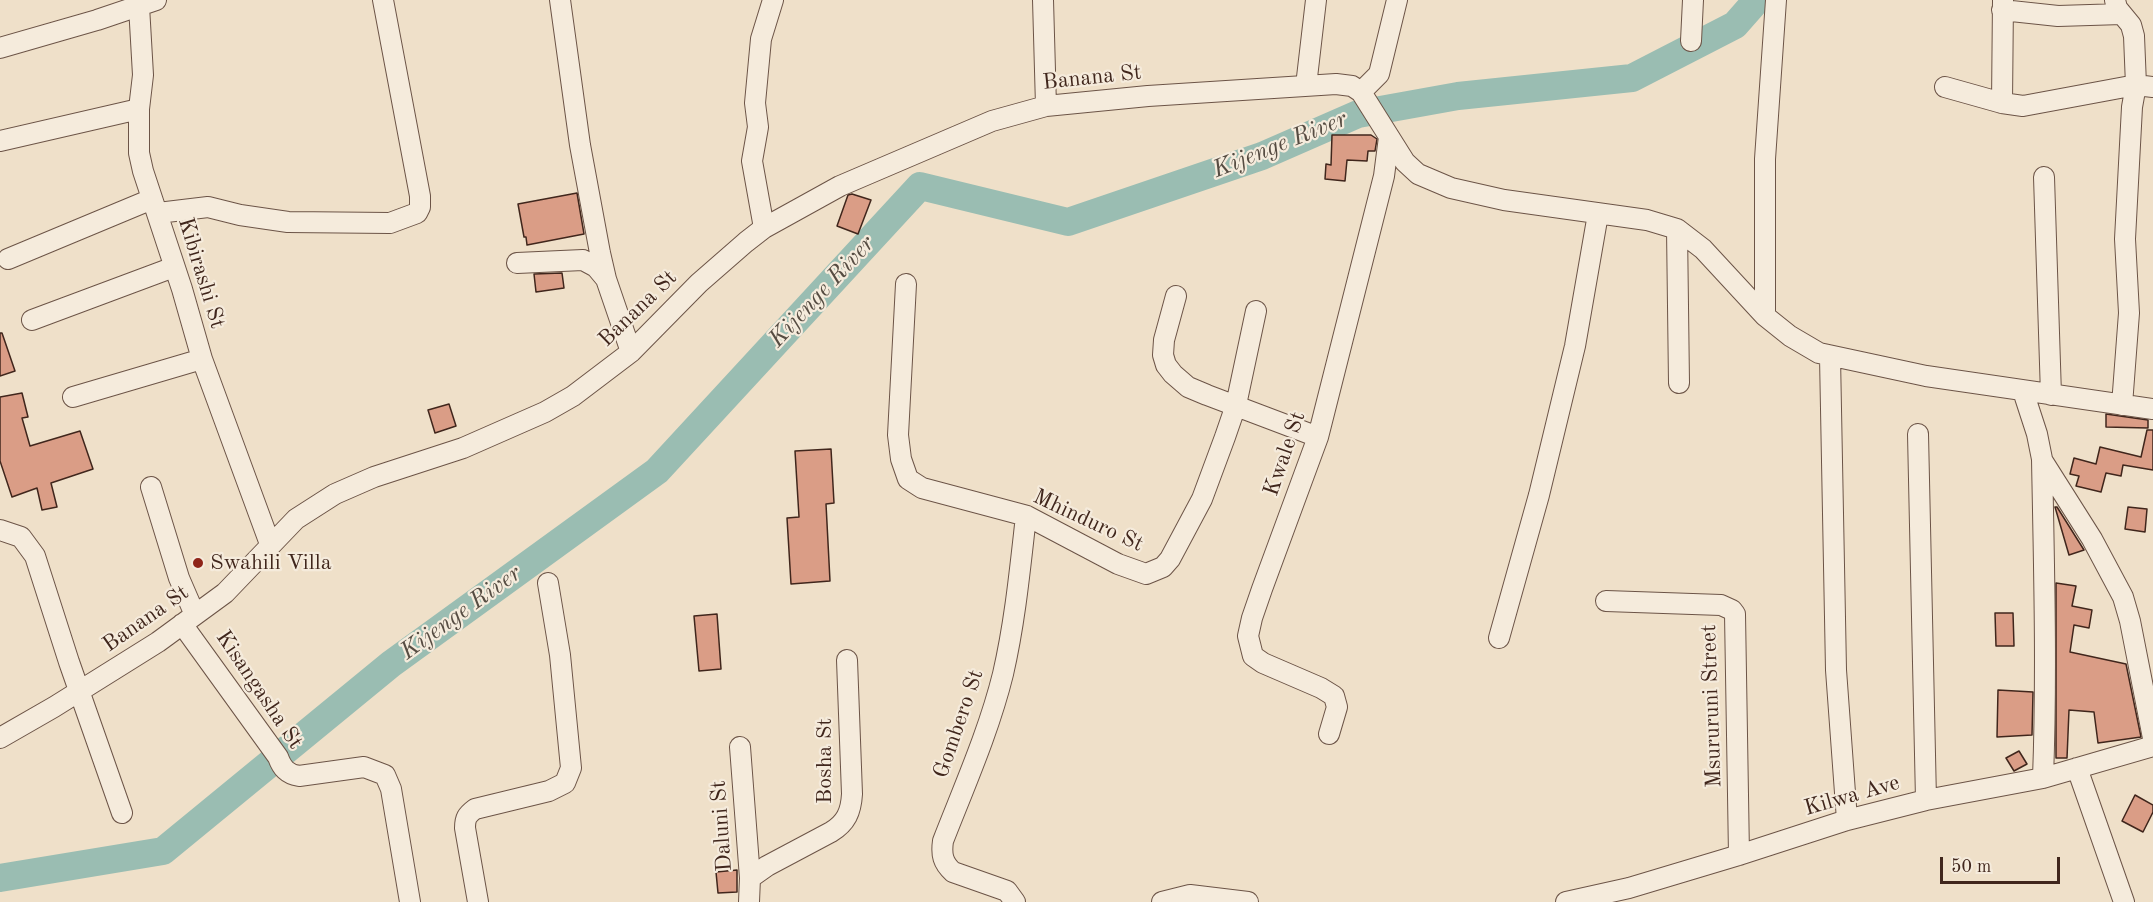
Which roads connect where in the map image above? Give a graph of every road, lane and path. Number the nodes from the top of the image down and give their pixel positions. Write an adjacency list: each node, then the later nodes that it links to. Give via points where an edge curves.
1 (383, 0): 24 (street, via 420,196 417,213 390,223 288,222 208,207)
2 (560, 0): 31 (street, via 580,145)
3 (773, 0): 26 (street, via 760,39 755,103 758,127 753,161)
4 (1043, 0): 19 (street)
5 (1316, 0): 14 (street)
6 (1397, 0): 17 (street, via 1379,74)
7 (1693, 0): 12 (street)
8 (1776, 0): 35 (street, via 1765,159)
9 (147, 3): 13 (street); 20 (street, Kibirashi St)
10 (2002, 5): 11 (street, via 2058,16); 18 (street)
11 (2118, 7): 15 (street, via 2131,25)
12 (1691, 41)
13 (0, 48)
14 (1306, 86): 17 (street, Banana St, via 1352,86); 19 (street, Banana St)
15 (2144, 86): 18 (street, via 2035,105); 45 (street, via 2132,107)
16 (1945, 87): 18 (street)
17 (1364, 96): 21 (street)
18 (2002, 103)
19 (1046, 106): 26 (street, Banana St, via 992,121 863,175)
20 (139, 109): 22 (street); 24 (street, Kibirashi St, via 139,153)
21 (1385, 130): 25 (street, via 1405,162 1418,174 1442,185 1504,201); 48 (street, Kwale St, via 1384,176)
22 (0, 141)
23 (2044, 177): 42 (street)
24 (155, 206): 28 (street); 30 (street, Kibirashi St)
25 (1598, 214): 27 (street, via 1647,220); 57 (street, via 1575,346)
26 (764, 228): 37 (street, Banana St, via 726,259)
27 (1677, 229): 35 (street, via 1703,249); 40 (street)
28 (8, 259)
29 (517, 263): 31 (street, via 583,260)
30 (174, 267): 36 (street); 39 (street, Kibirashi St)
31 (606, 279): 37 (street)
32 (906, 284): 51 (street, Mhinduro St, via 897,435 908,479 922,488)
33 (1176, 296): 44 (street, via 1164,340 1166,365 1188,387)
34 (1256, 311): 44 (street, Mhinduro St)
35 (1765, 316): 38 (street, via 1804,345)
36 (32, 320)
37 (632, 352): 53 (street, Banana St, via 545,412 463,448 335,494 296,519)
38 (1830, 357): 41 (street); 69 (street, via 1836,670)
39 (202, 359): 43 (street); 53 (street, Kibirashi St)
40 (1679, 383)
41 (2023, 391): 42 (street); 49 (street)
42 (2051, 395): 45 (street)
43 (73, 397)
44 (1236, 405): 48 (street); 51 (street, Mhinduro St, via 1202,499 1177,549 1163,567 1138,573)
45 (2122, 405): 46 (street)
46 (2153, 409)
47 (1918, 434): 67 (street)
48 (1318, 437): 60 (street, Kwale St, via 1248,636 1253,656 1263,663 1334,696 1337,707)
49 (2042, 459): 62 (street, via 2123,597); 66 (street, via 2046,720)
50 (151, 487): 56 (street)
51 (1026, 516): 76 (street, Gombero St, via 1003,676 941,850 953,872 1007,891)
52 (0, 530): 59 (street, via 21,537 34,556)
53 (270, 544): 56 (street, Banana St, via 225,593)
54 (548, 583): 74 (street, via 560,655 571,768 565,783 549,791 468,814 465,828)
55 (1606, 601): 70 (street, Msururuni Street, via 1721,605 1735,614)
56 (189, 619): 59 (street, Banana St); 73 (street, Kisangasha St, via 289,774 364,767 385,775 392,789)
57 (1499, 638)
58 (847, 660): 71 (street, Bosha St, via 852,795 848,817 841,826)
59 (80, 691): 61 (street, Banana St); 68 (street)
60 (1329, 734)
61 (0, 738)
62 (2153, 738)
63 (2153, 746): 65 (street, Kilwa Ave)
64 (740, 747): 71 (street, Daluni St)
65 (2077, 768): 66 (street, Kilwa Ave); 79 (street)
66 (2043, 778): 67 (street, Kilwa Ave)
67 (1926, 800): 69 (street, Kilwa Ave)
68 (123, 813)
69 (1846, 820): 70 (street, Kilwa Ave)
70 (1739, 855): 78 (street, Kilwa Ave, via 1629,888)
71 (750, 878): 75 (street, Daluni St)
72 (1172, 900): 77 (street, via 1191,895)
73 (410, 902)
74 (478, 902)
75 (749, 902)
76 (1015, 902)
77 (1248, 902)
78 (1566, 902)
79 (2124, 902)

